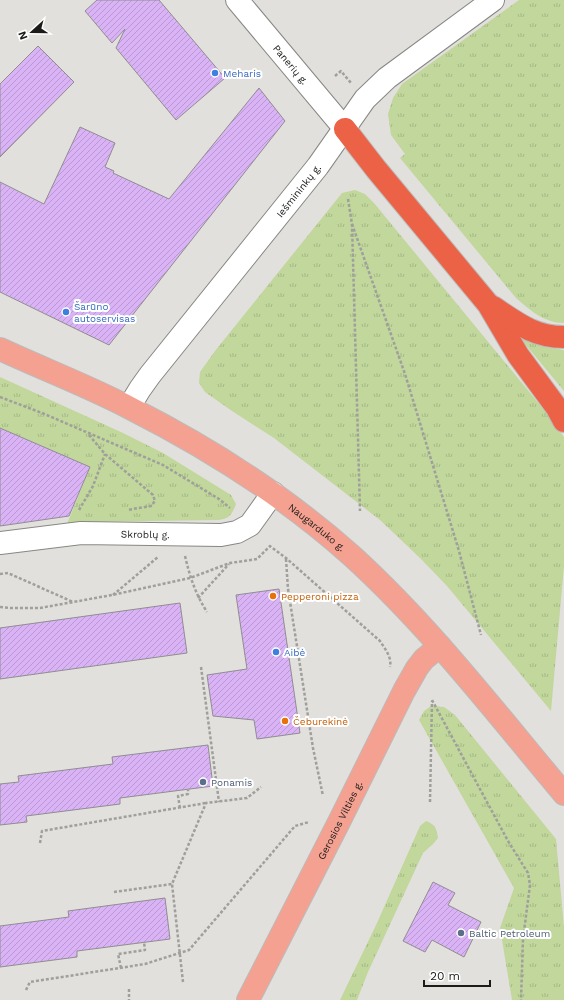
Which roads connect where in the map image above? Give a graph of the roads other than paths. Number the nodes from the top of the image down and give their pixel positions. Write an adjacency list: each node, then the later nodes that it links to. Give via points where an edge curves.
1 (237, 0): 3 (street, Panerių g.)
2 (493, 0): 3 (street, Iešmininkų g., via 387,78 365,99)
3 (345, 129): 4 (highway); 7 (street, Iešmininkų g., via 140,389)
4 (488, 304): 5 (highway, via 528,330 551,337); 8 (highway, via 518,355)
5 (564, 337)
6 (0, 349): 7 (main road, Naugarduko g.)
7 (129, 407): 9 (main road, Naugarduko g., via 181,434)
8 (564, 421)
9 (273, 493): 10 (street, Skroblų g., via 250,525 229,534 104,533 61,535); 11 (main road, Naugarduko g., via 350,555)
10 (0, 543)
11 (440, 646): 12 (main road, Naugarduko g.); 13 (main road, Gerosios Vilties g., via 417,668 404,691)
12 (564, 794)
13 (248, 1000)

